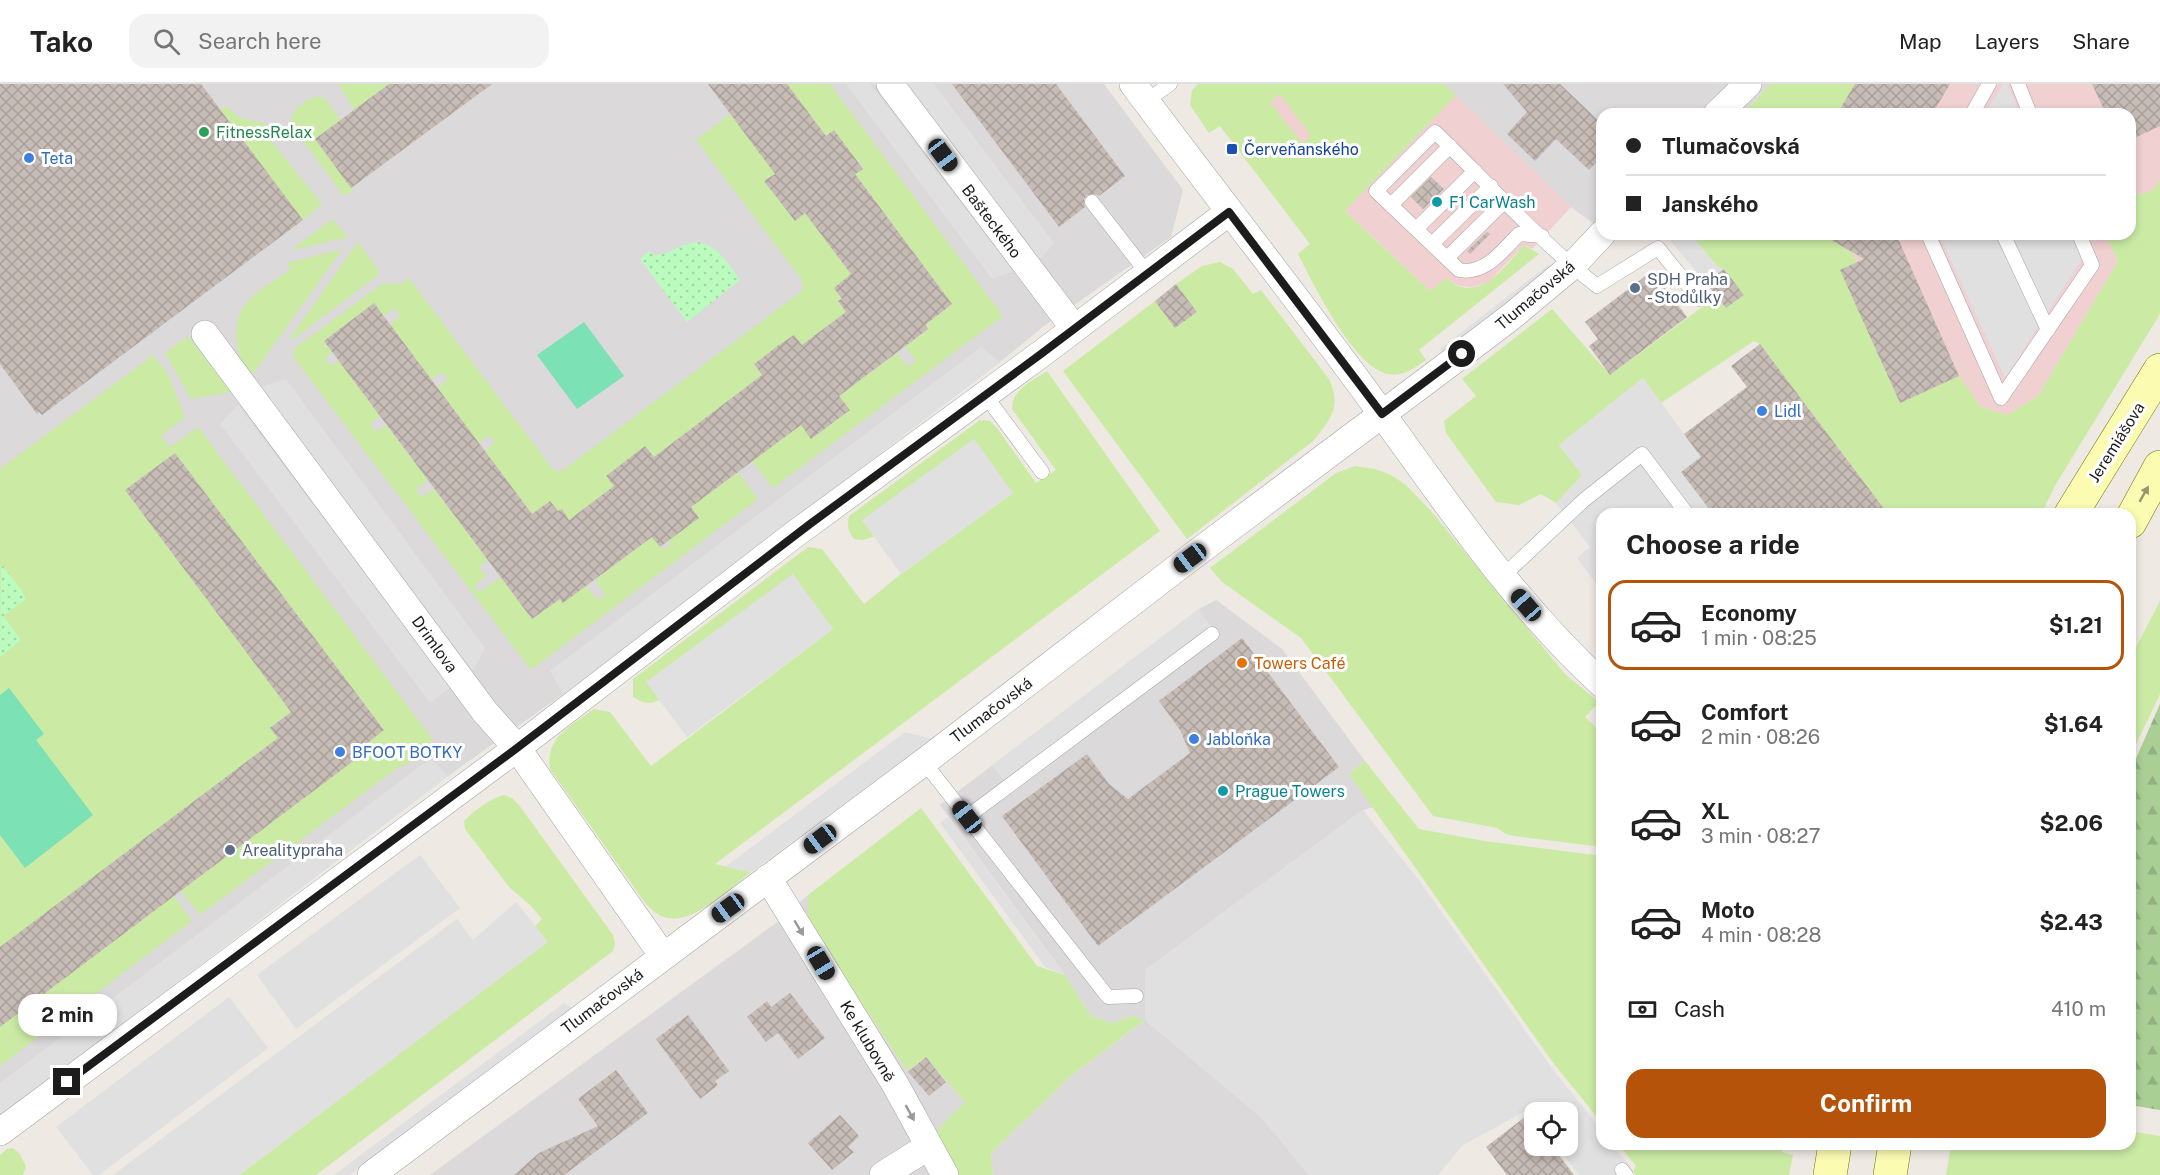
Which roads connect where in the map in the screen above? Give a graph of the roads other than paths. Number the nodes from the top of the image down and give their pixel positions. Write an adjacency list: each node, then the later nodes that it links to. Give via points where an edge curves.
1 (890, 84): 28 (street, Bašteckého)
2 (1170, 84): 6 (lane)
3 (1748, 84): 7 (street)
4 (1989, 84): 8 (lane)
5 (2018, 84): 9 (lane)
6 (1139, 93): 16 (street)
7 (1723, 108)
8 (1975, 108)
9 (2028, 108)
10 (1450, 146): 11 (lane); 15 (lane); 15 (lane, via 1435,132 1426,140 1376,191)
11 (1475, 171): 12 (lane); 17 (lane)
12 (1491, 186): 14 (lane); 23 (lane)
13 (1092, 201): 26 (lane)
14 (1505, 201): 18 (lane); 24 (lane)
15 (1391, 205): 17 (lane)
16 (1229, 212): 26 (street); 33 (street)
17 (1416, 229): 23 (lane)
18 (1542, 236): 24 (lane, via 1519,234 1486,266 1471,272 1460,270); 25 (lane)
19 (1596, 240): 25 (street, Tlumačovská)
20 (1931, 240): 29 (lane, via 2001,398)
21 (2007, 240): 29 (lane)
22 (2082, 240): 29 (lane, via 2092,265)
23 (1432, 244): 24 (lane)
24 (1447, 258)
25 (1572, 266): 27 (lane, via 1597,286 1658,248); 33 (street, Tlumačovská)
26 (1147, 273): 28 (street)
27 (1699, 299)
28 (1074, 328): 32 (street)
29 (2048, 330)
30 (205, 334): 42 (street, Drimlova, via 485,712)
31 (2160, 370): 37 (main road, Jeremiášova)
32 (985, 395): 35 (lane); 42 (street, via 814,520)
33 (1382, 414): 39 (street); 43 (street, Tlumačovská)
34 (2160, 467): 38 (main road, one-way to 34)
35 (1042, 472)
36 (1682, 508): 39 (lane, via 1642,454 1584,500)
37 (2075, 508)
38 (2136, 511)
39 (1502, 577): 41 (street)
40 (1212, 634): 44 (lane)
41 (1596, 679)
42 (517, 748): 46 (street, Drimlova); 48 (street)
43 (924, 762): 44 (lane); 45 (street, Tlumačovská)
44 (967, 817): 47 (lane, via 1108,996)
45 (768, 878): 46 (street, Tlumačovská); 49 (street, Ke klubovně, one-way to 49)
46 (663, 956): 52 (street, Tlumačovská)
47 (1136, 996)
48 (0, 1131)
49 (929, 1146): 53 (street); 54 (street, Ke klubovně)
50 (1834, 1150): 55 (main road)
51 (1894, 1150): 56 (main road)
52 (371, 1175)
53 (883, 1175)
54 (945, 1175)
55 (1830, 1175)
56 (1890, 1175)

